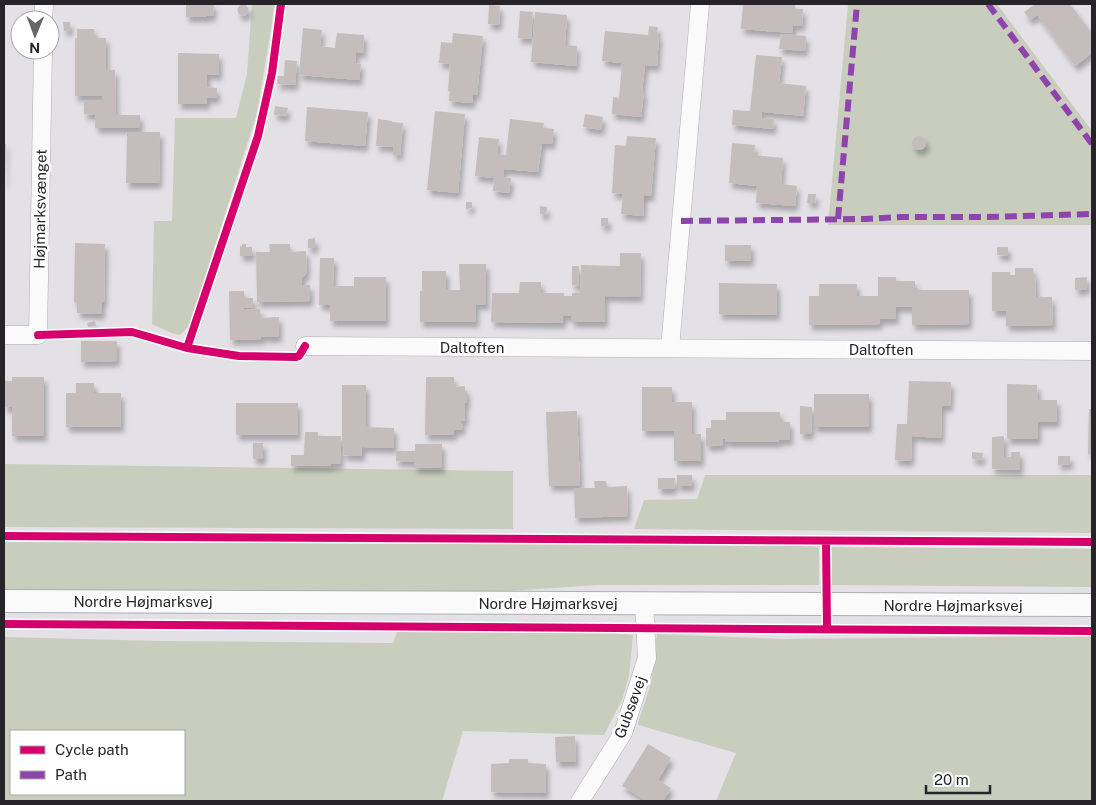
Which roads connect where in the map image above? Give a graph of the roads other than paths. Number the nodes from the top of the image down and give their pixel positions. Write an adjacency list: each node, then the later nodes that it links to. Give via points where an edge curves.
1 (700, 4): 5 (street)
2 (43, 60): 3 (street, Højmarksvænget, via 38,335)
3 (4, 335)
4 (305, 346): 5 (street, Daltoften)
5 (670, 348): 6 (street, Daltoften)
6 (1092, 351)
7 (4, 601): 8 (street, Nordre Højmarksvej)
8 (644, 603): 9 (street, Nordre Højmarksvej); 10 (street, Gubsøvej, via 647,658 623,733)
9 (1092, 606)
10 (580, 801)

